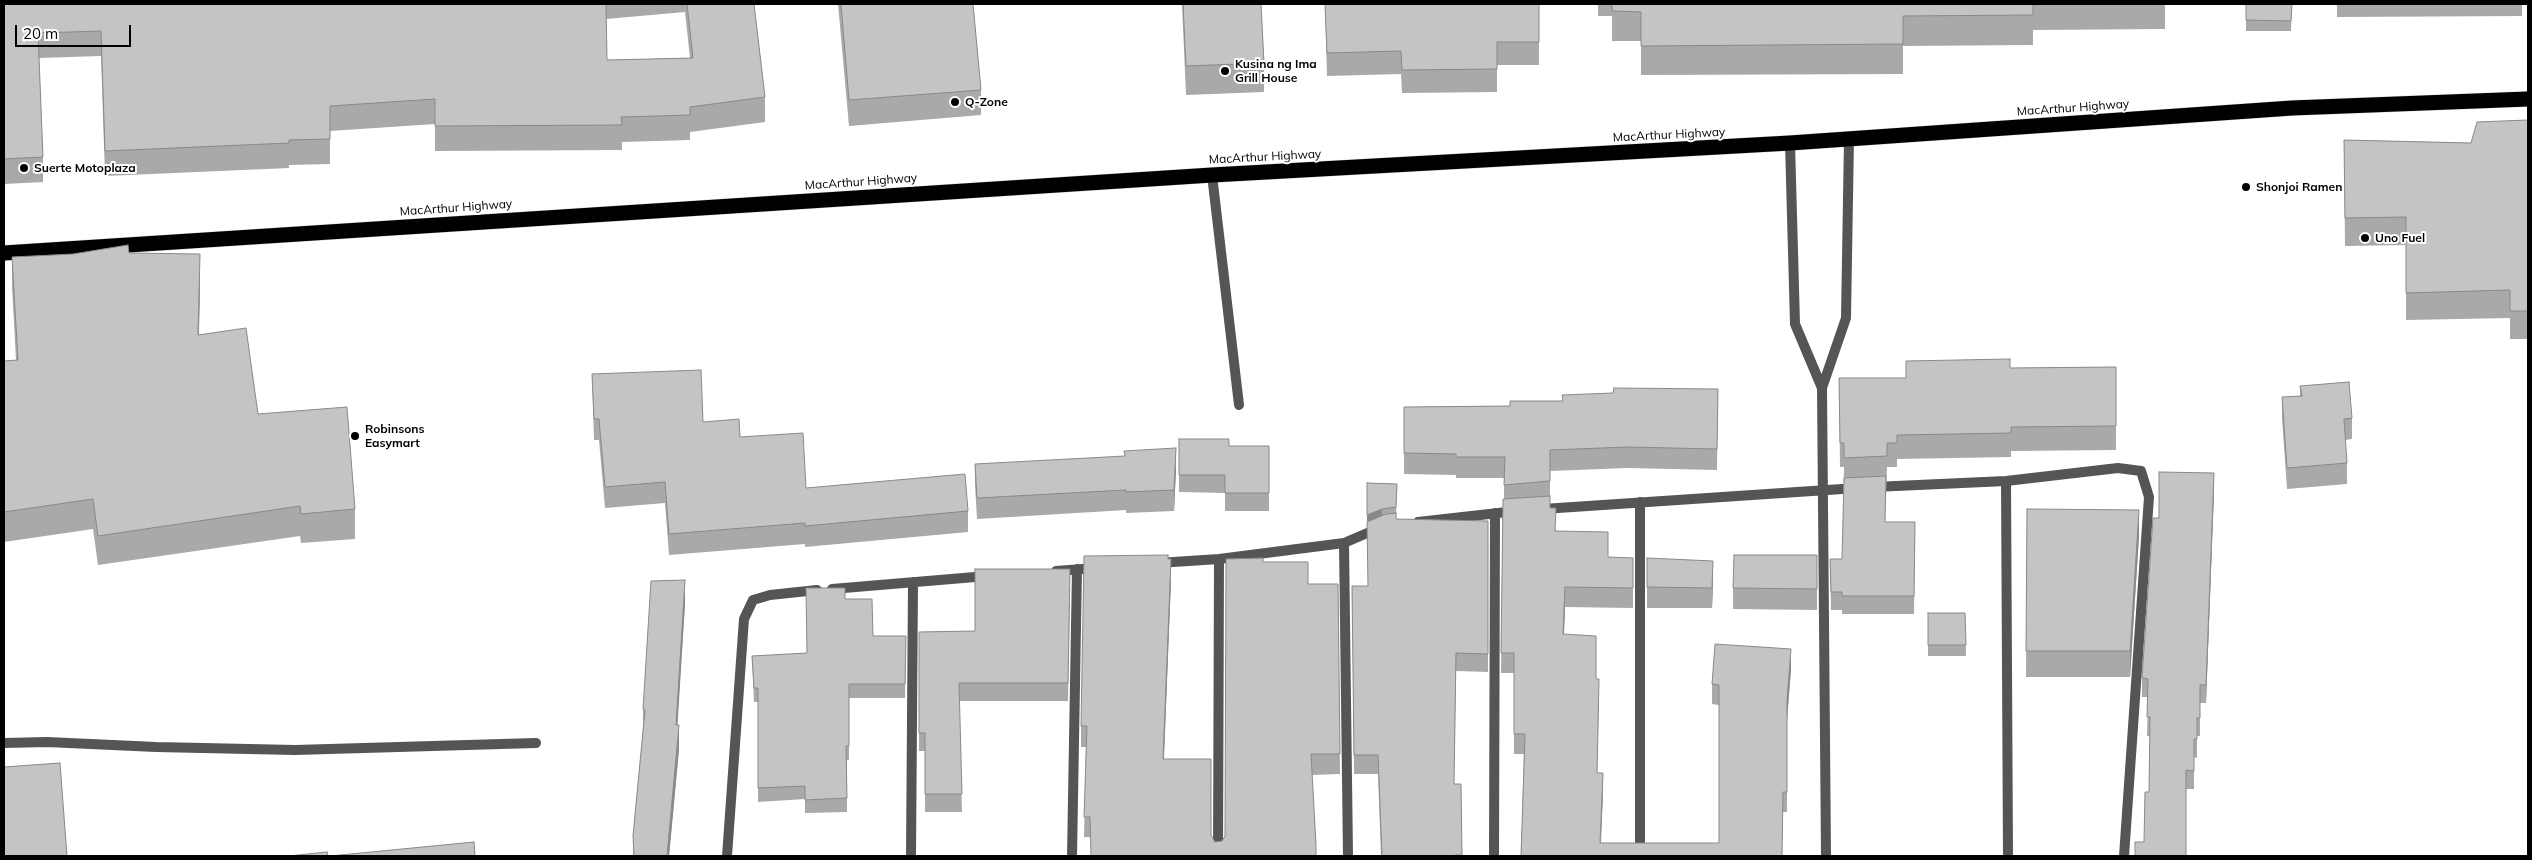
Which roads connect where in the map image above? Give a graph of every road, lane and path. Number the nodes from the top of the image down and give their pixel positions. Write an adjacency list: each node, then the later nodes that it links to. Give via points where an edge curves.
1 (2528, 99): 2 (highway, MacArthur Highway, via 2292,108)
2 (1849, 140): 3 (highway, MacArthur Highway); 6 (street, via 1846,318)
3 (1790, 143): 4 (highway, MacArthur Highway); 6 (street, via 1795,324)
4 (1212, 175): 5 (highway, MacArthur Highway); 7 (street)
5 (4, 253)
6 (1822, 388): 9 (street)
7 (1239, 405)
8 (2006, 481): 9 (street); 32 (street); 33 (street, via 2118,468 2141,471 2149,497)
9 (1822, 490): 10 (street); 31 (street)
10 (1640, 502): 11 (street); 30 (street)
11 (1495, 512): 12 (street); 29 (street)
12 (1411, 522)
13 (1393, 525): 14 (street)
14 (1344, 543): 15 (street); 28 (street)
15 (1219, 559): 16 (street); 27 (street)
16 (1143, 564)
17 (1106, 567): 18 (street)
18 (1077, 569): 19 (street); 26 (street)
19 (1048, 571)
20 (1000, 575): 21 (street)
21 (912, 582): 24 (street, via 770,595 753,600 744,619); 25 (street)
22 (4, 742): 23 (street, via 295,750)
23 (536, 743)
24 (727, 856)
25 (911, 856)
26 (1072, 856)
27 (1218, 856)
28 (1348, 856)
29 (1494, 856)
30 (1640, 856)
31 (1826, 856)
32 (2008, 856)
33 (2124, 856)

